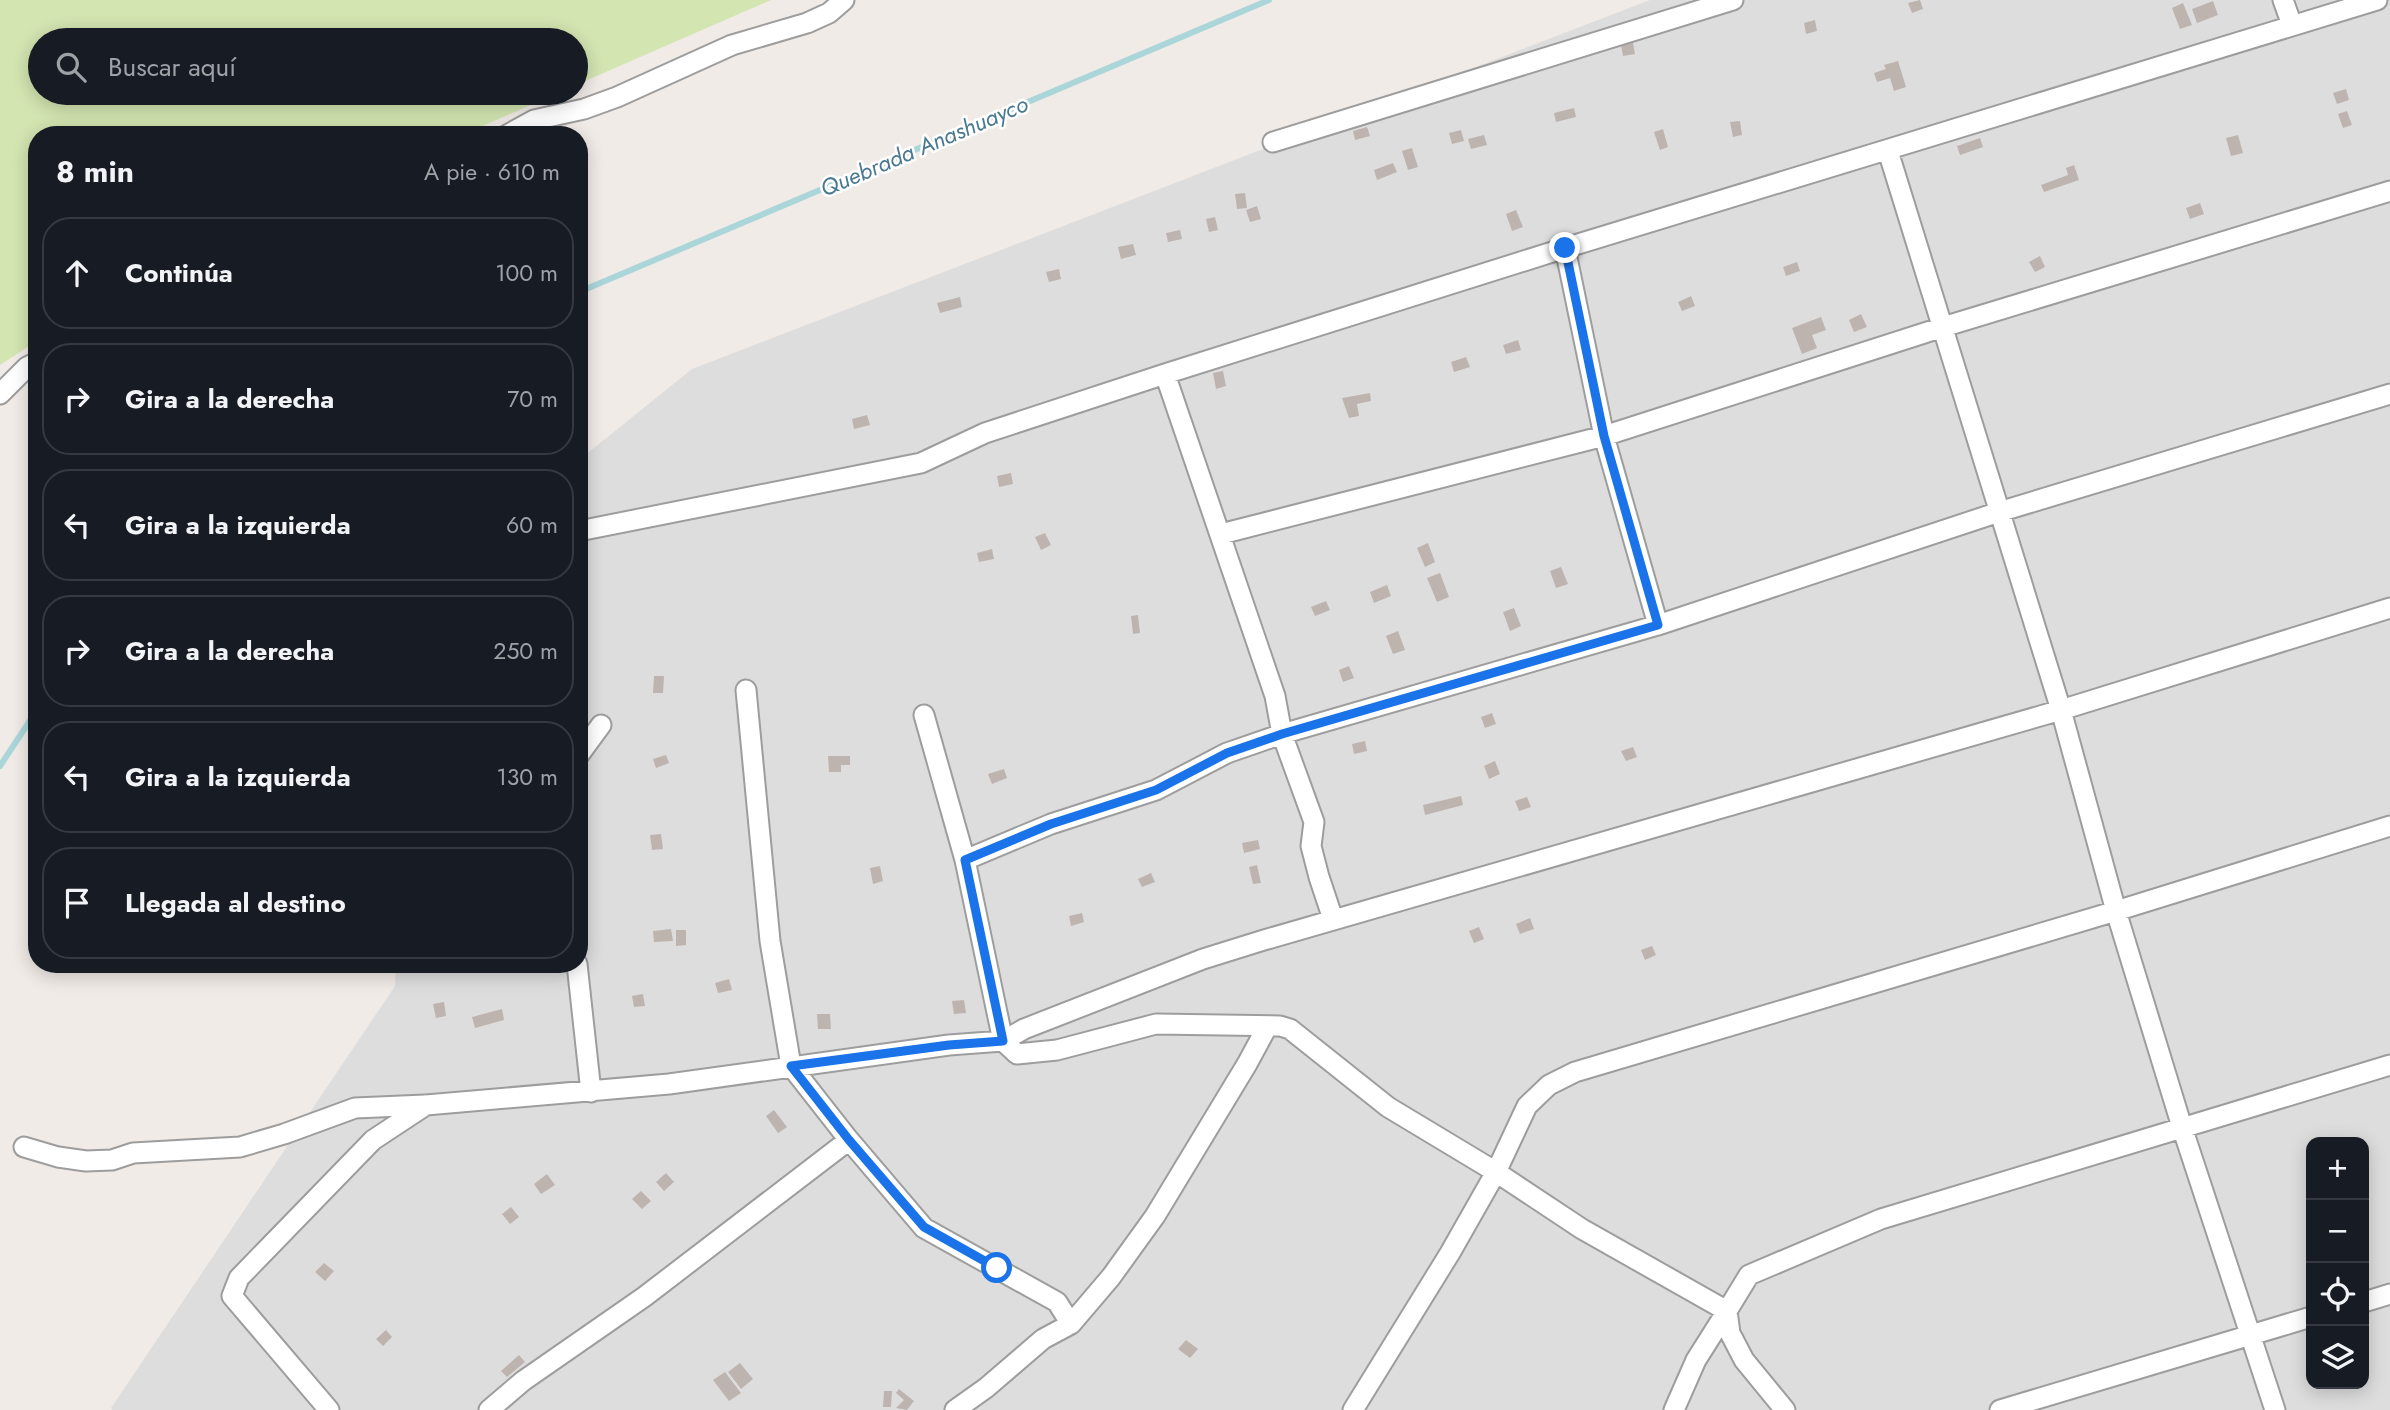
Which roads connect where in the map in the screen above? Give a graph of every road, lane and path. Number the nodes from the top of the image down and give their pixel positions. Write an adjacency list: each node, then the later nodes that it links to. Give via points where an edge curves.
1 (844, 0): 6 (street, via 807,23 732,45 617,97)
2 (1733, 0): 7 (street)
3 (2283, 0): 5 (street)
4 (2377, 0): 5 (street)
5 (2292, 24): 8 (street)
6 (523, 126)
7 (1273, 142)
8 (1888, 150): 10 (street); 11 (street)
9 (2390, 191): 11 (street)
10 (1565, 248): 13 (street); 16 (street)
11 (1942, 327): 16 (street); 17 (street)
12 (28, 366): 14 (street)
13 (1165, 374): 18 (street, via 985,433 921,463); 19 (street)
14 (0, 394)
15 (2390, 394): 17 (street)
16 (1604, 436): 19 (street); 21 (street)
17 (2000, 513): 21 (street); 23 (street)
18 (588, 529)
19 (1221, 534): 26 (street, via 1275,696)
20 (2390, 608): 23 (street)
21 (1658, 625): 26 (street)
22 (746, 690): 36 (street, via 769,941)
23 (2062, 710): 30 (street); 31 (street)
24 (924, 715): 29 (street)
25 (601, 725): 27 (street)
26 (1282, 734): 29 (street, via 1227,753 1156,790 1051,824); 31 (street, via 1314,822 1311,846)
27 (588, 743)
28 (2390, 826): 30 (street)
29 (965, 860): 34 (street)
30 (2116, 911): 39 (street); 42 (street, via 1575,1072 1549,1085 1527,1106)
31 (1333, 919): 34 (street, via 1203,959)
32 (578, 973): 37 (street)
33 (1267, 1027): 34 (street, via 1156,1024 1057,1050 1017,1054); 42 (street, via 1290,1029 1388,1107); 47 (street, via 1155,1216)
34 (1003, 1041): 36 (street)
35 (2390, 1065): 39 (street)
36 (791, 1066): 37 (street); 40 (street)
37 (591, 1092): 38 (street)
38 (426, 1105): 41 (street, via 355,1108 240,1147 133,1153 86,1161); 49 (street, via 373,1140 239,1278 232,1296)
39 (2182, 1126): 45 (street, via 1881,1219 1749,1275); 48 (street)
40 (849, 1140): 47 (street, via 924,1227 1057,1302); 50 (street)
41 (24, 1147)
42 (1496, 1172): 45 (street, via 1583,1229); 52 (street)
43 (2390, 1294): 44 (street)
44 (2369, 1300)
45 (1727, 1311): 53 (street, via 1696,1360); 54 (street, via 1730,1333 1744,1360)
46 (2306, 1318): 48 (street)
47 (1070, 1324): 51 (street, via 1042,1339)
48 (2250, 1335): 55 (street); 56 (street)
49 (329, 1410)
50 (489, 1410)
51 (955, 1410)
52 (1353, 1410)
53 (1674, 1410)
54 (1785, 1410)
55 (2000, 1410)
56 (2275, 1410)

